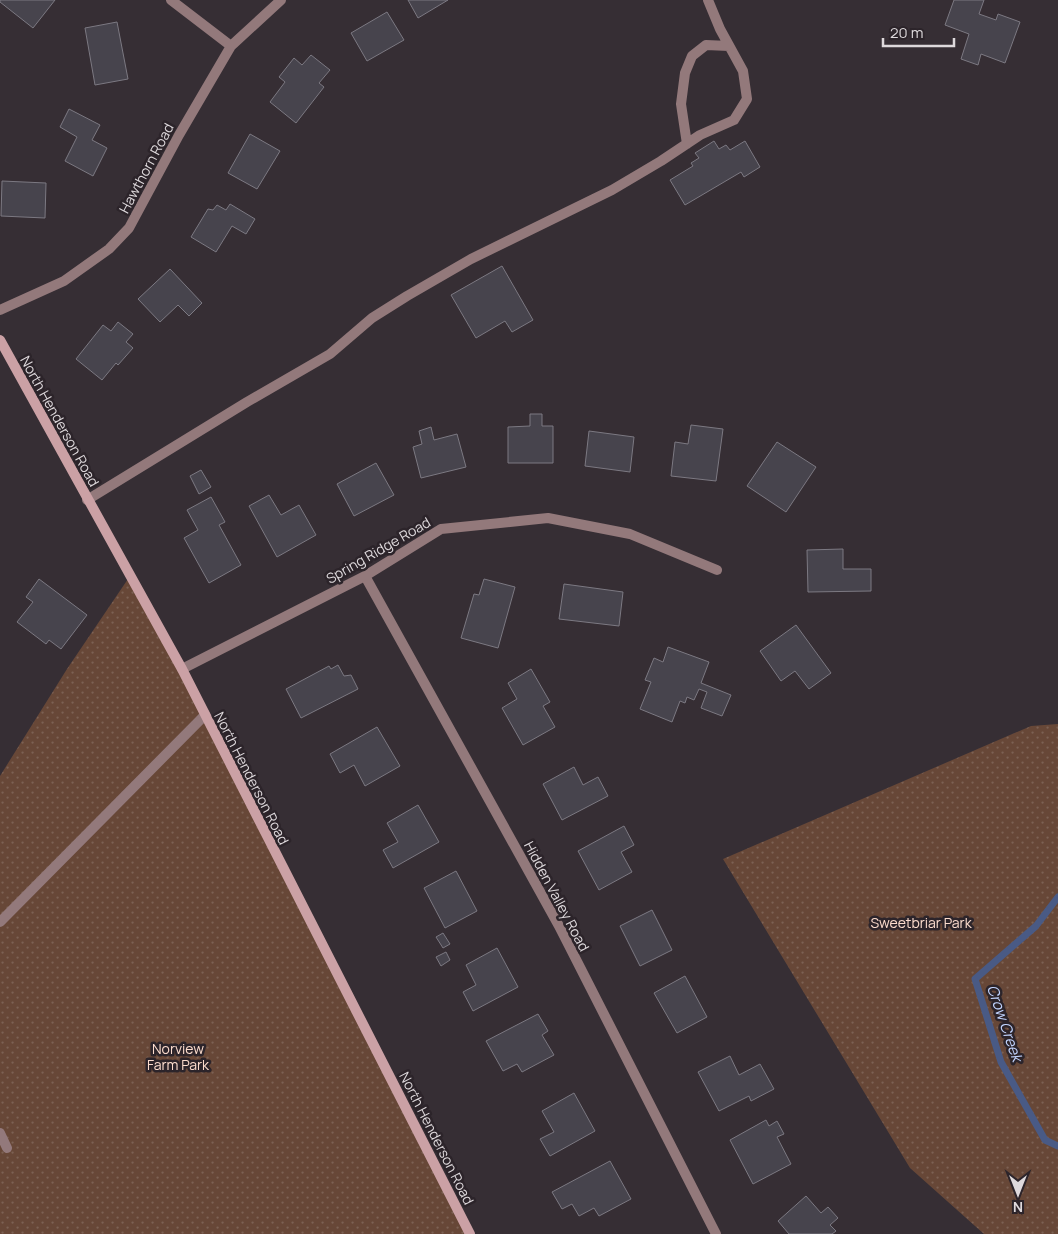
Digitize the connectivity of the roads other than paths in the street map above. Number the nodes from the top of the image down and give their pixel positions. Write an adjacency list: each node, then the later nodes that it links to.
1 (171, 0): 4 (street)
2 (281, 0): 4 (street, Hawthorn Road)
3 (708, 0): 5 (street)
4 (231, 46): 7 (street, Hawthorn Road)
5 (729, 46): 6 (street); 6 (street)
6 (687, 144): 9 (street)
7 (0, 310)
8 (0, 340): 9 (street, North Henderson Road)
9 (87, 500): 12 (street, North Henderson Road)
10 (717, 570): 11 (street, Spring Ridge Road)
11 (365, 576): 12 (street, Spring Ridge Road); 18 (street, Hidden Valley Road)
12 (182, 670): 13 (street, North Henderson Road)
13 (205, 715): 14 (street); 17 (street, North Henderson Road)
14 (0, 922)
15 (0, 1133): 16 (street)
16 (7, 1148)
17 (470, 1234)
18 (716, 1234)

